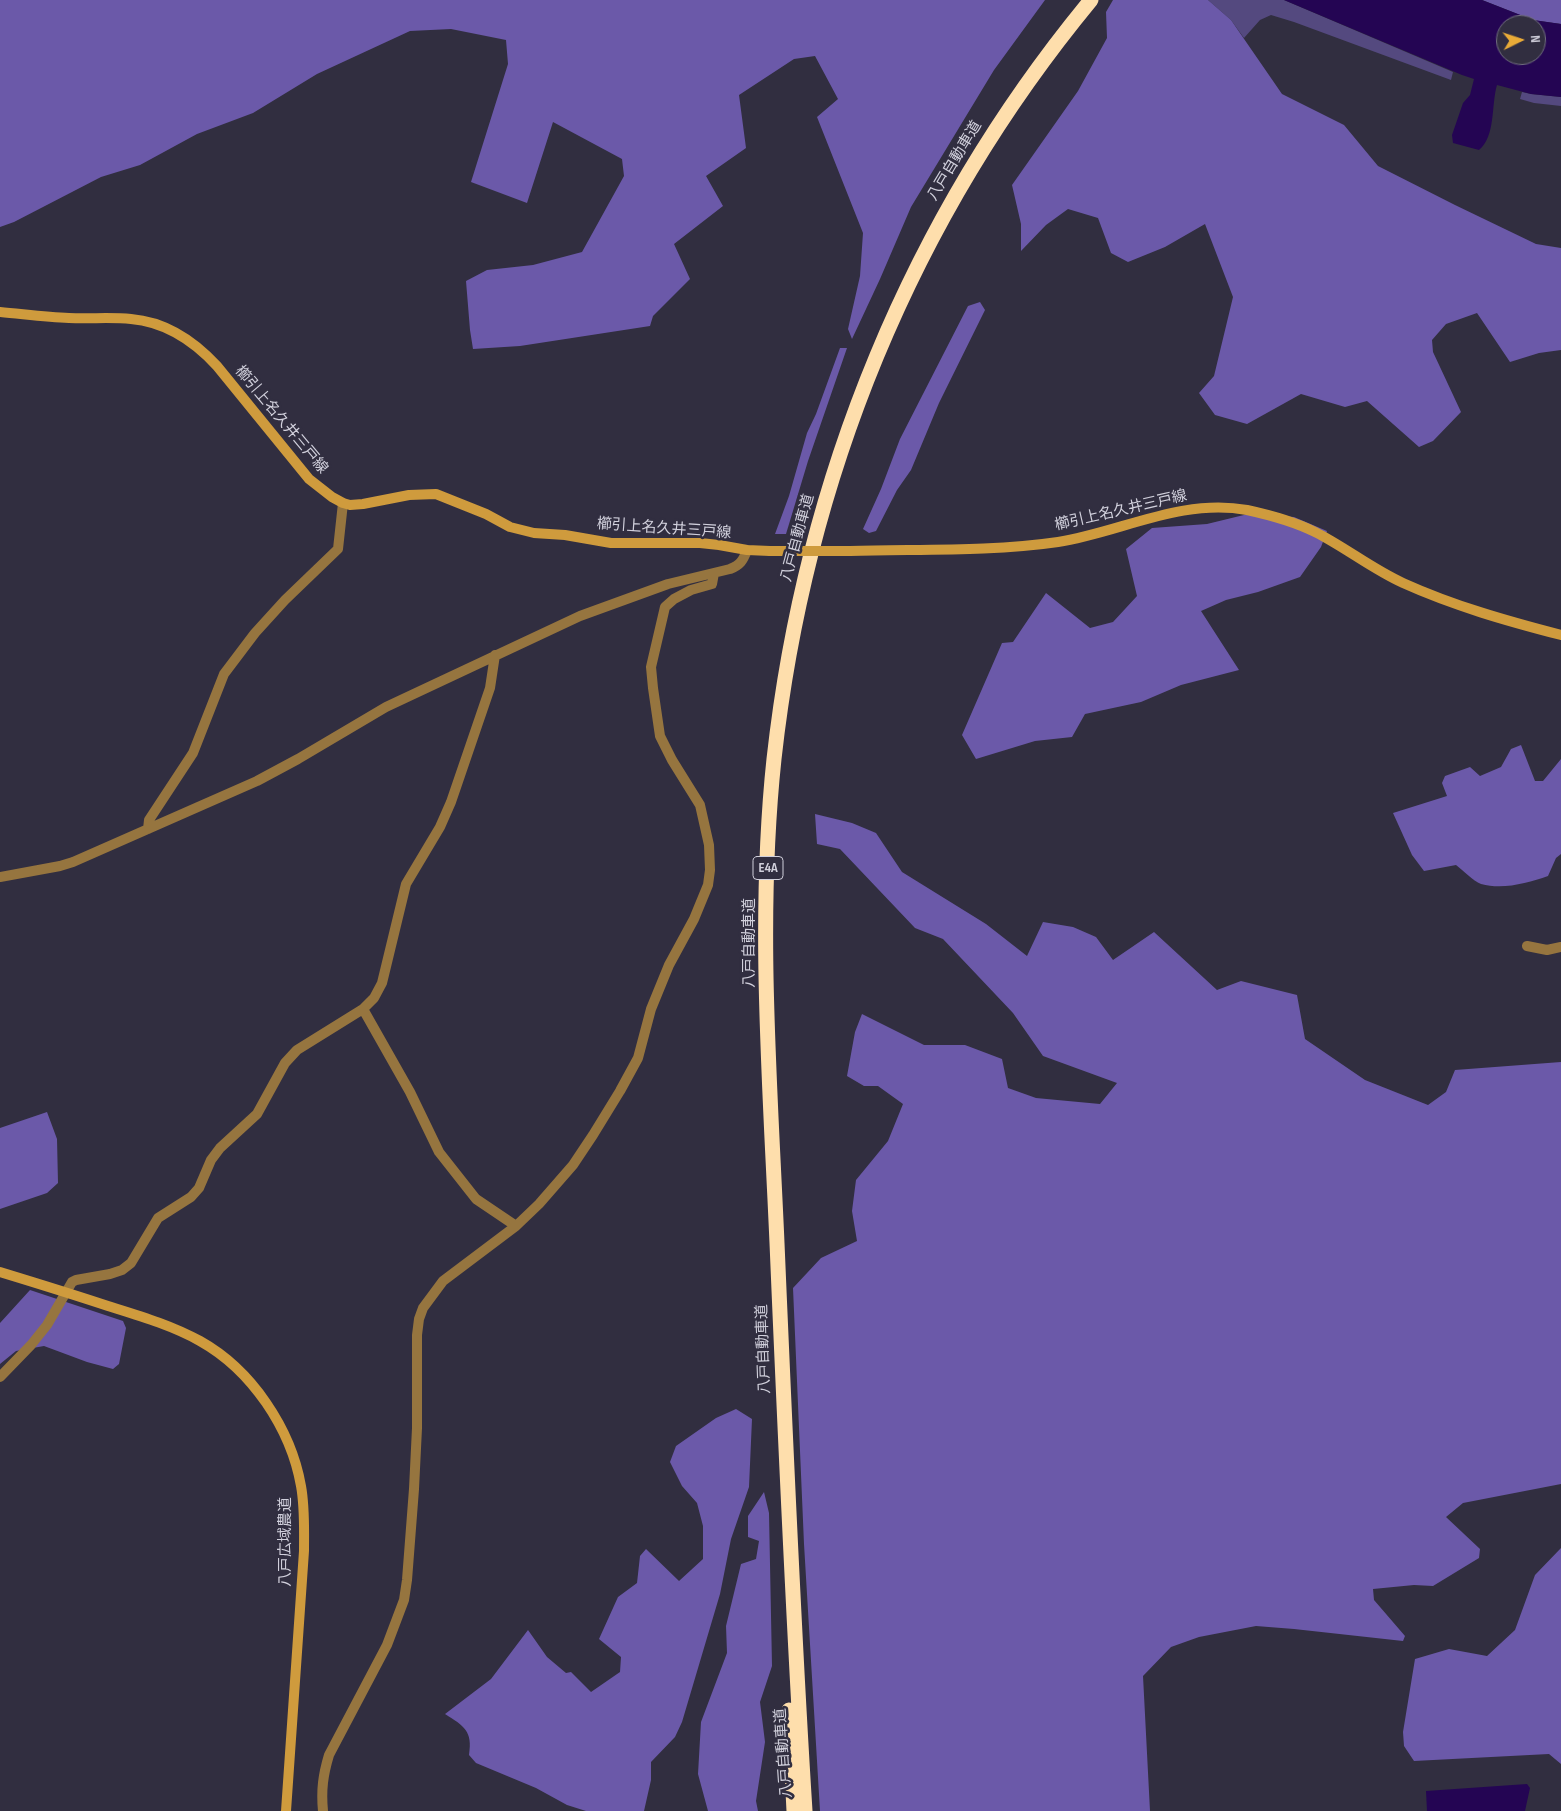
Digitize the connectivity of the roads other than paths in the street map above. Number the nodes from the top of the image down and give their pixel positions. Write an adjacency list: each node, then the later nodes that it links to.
1 (1079, 0): 20 (highway, 八戸自動車道 / E4A)
2 (1090, 0): 21 (highway, 八戸自動車道 / E4A)
3 (0, 312): 4 (main road, 櫛引上名久井三戸線)
4 (343, 503): 5 (main road, 櫛引上名久井三戸線); 9 (street)
5 (747, 550): 6 (street); 7 (main road, 櫛引上名久井三戸線, bridge)
6 (714, 573): 8 (street); 14 (street)
7 (1561, 635)
8 (495, 655): 9 (street); 13 (street)
9 (148, 829): 10 (street)
10 (0, 877)
11 (1527, 946): 12 (street)
12 (1561, 947)
13 (363, 1009): 14 (street); 16 (street)
14 (516, 1226): 19 (street)
15 (0, 1272): 16 (main road, 八戸広域農道)
16 (66, 1292): 17 (street); 18 (main road, 八戸広域農道)
17 (0, 1377)
18 (286, 1811)
19 (323, 1811)
20 (794, 1811)
21 (805, 1811)

